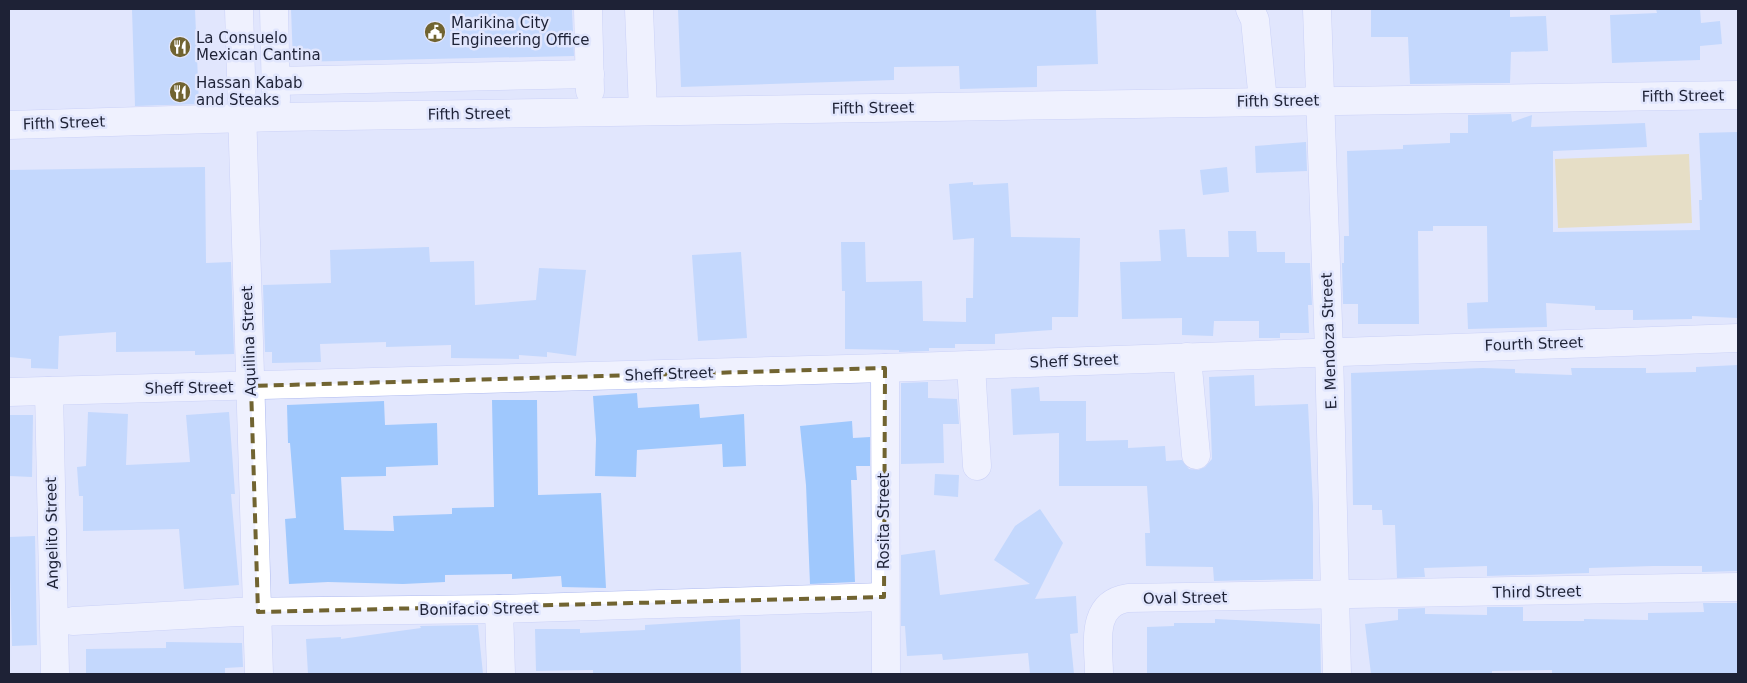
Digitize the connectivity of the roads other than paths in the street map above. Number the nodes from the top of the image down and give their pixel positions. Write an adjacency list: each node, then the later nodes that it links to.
1 (239, 9): 15 (street, Aquilina Street)
2 (274, 9): 8 (street)
3 (588, 9): 7 (street)
4 (639, 9): 12 (street)
5 (1250, 9): 11 (street)
6 (1317, 9): 10 (street, E. Mendoza Street)
7 (590, 74): 8 (street); 13 (street)
8 (276, 81): 14 (street)
9 (1738, 95): 10 (street, Fifth Street)
10 (1320, 100): 11 (street, Fifth Street); 18 (street, E. Mendoza Street)
11 (1263, 101): 12 (street, Fifth Street)
12 (643, 111): 13 (street, Fifth Street)
13 (591, 112): 14 (street, Fifth Street)
14 (277, 117): 15 (street, Fifth Street)
15 (244, 118): 16 (street, Fifth Street); 22 (street, Aquilina Street)
16 (9, 125)
17 (1738, 338): 18 (street, Fourth Street)
18 (1329, 351): 19 (street, Sheff Street); 28 (street, E. Mendoza Street)
19 (1187, 357): 20 (street, Sheff Street); 25 (street)
20 (971, 365): 21 (street, Sheff Street); 26 (street)
21 (885, 368): 22 (street, Sheff Street); 29 (street, Rosita Street)
22 (251, 386): 23 (street, Sheff Street); 31 (street, Aquilina Street)
23 (49, 391): 24 (street, Sheff Street); 33 (street, Angelito Street)
24 (9, 392)
25 (1196, 455)
26 (977, 466)
27 (1738, 587): 28 (street, Third Street)
28 (1336, 596): 37 (street, Oval Street); 38 (street, E. Mendoza Street)
29 (884, 598): 30 (street, Bonifacio Street); 36 (street, Rosita Street)
30 (499, 609): 31 (street, Bonifacio Street); 35 (street)
31 (258, 612): 32 (street, Bonifacio Street); 34 (street, Aquilina Street)
32 (73, 621)
33 (55, 674)
34 (259, 674)
35 (501, 674)
36 (886, 674)
37 (1099, 674)
38 (1336, 674)

